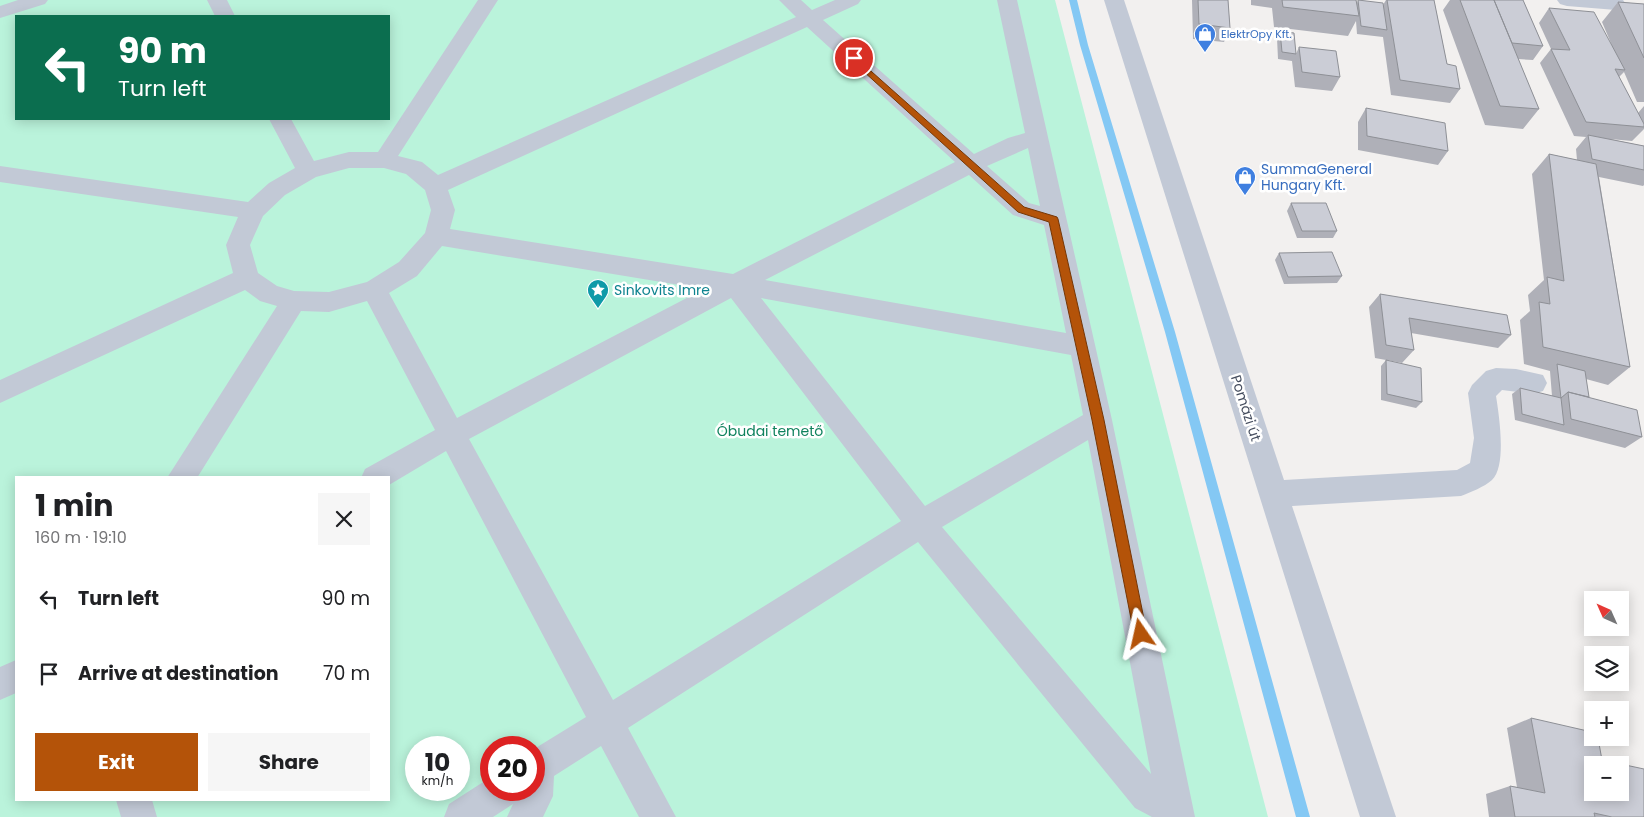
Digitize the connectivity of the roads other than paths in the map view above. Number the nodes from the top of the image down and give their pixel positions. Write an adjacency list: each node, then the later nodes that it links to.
1 (38, 0): 10 (street)
2 (217, 0): 11 (street)
3 (488, 0): 15 (street)
4 (789, 0): 12 (street)
5 (851, 0): 12 (street)
6 (1007, 0): 14 (street)
7 (1114, 0): 34 (street, Pomázi út)
8 (1567, 0): 9 (street)
9 (1613, 2)
10 (0, 12)
11 (224, 15)
12 (810, 19): 16 (street); 19 (street)
13 (281, 120): 17 (street)
14 (1036, 138): 16 (street); 21 (street)
15 (384, 160): 17 (street); 19 (street)
16 (971, 164): 21 (street); 24 (street)
17 (308, 172): 20 (street)
18 (0, 174): 20 (street)
19 (435, 186): 22 (street)
20 (254, 212): 23 (street)
21 (1053, 219): 27 (street)
22 (436, 236): 24 (street); 25 (street)
23 (247, 278): 26 (street); 29 (street)
24 (735, 284): 27 (street); 31 (street); 35 (street)
25 (374, 290): 26 (street); 31 (street)
26 (294, 301): 32 (street)
27 (1080, 346): 30 (street)
28 (1533, 383): 34 (street)
29 (0, 392)
30 (1098, 420): 35 (street); 43 (street)
31 (452, 434): 33 (street); 38 (street)
32 (182, 476)
33 (378, 476)
34 (1274, 494): 48 (street, Pomázi út)
35 (922, 524): 38 (street); 43 (street)
36 (15, 676): 37 (street)
37 (0, 684)
38 (607, 721): 39 (street); 47 (street)
39 (545, 762)
40 (134, 801): 44 (street)
41 (486, 801): 45 (street)
42 (533, 801): 46 (street)
43 (1176, 814)
44 (138, 817)
45 (462, 817)
46 (525, 817)
47 (658, 817)
48 (1378, 817)

